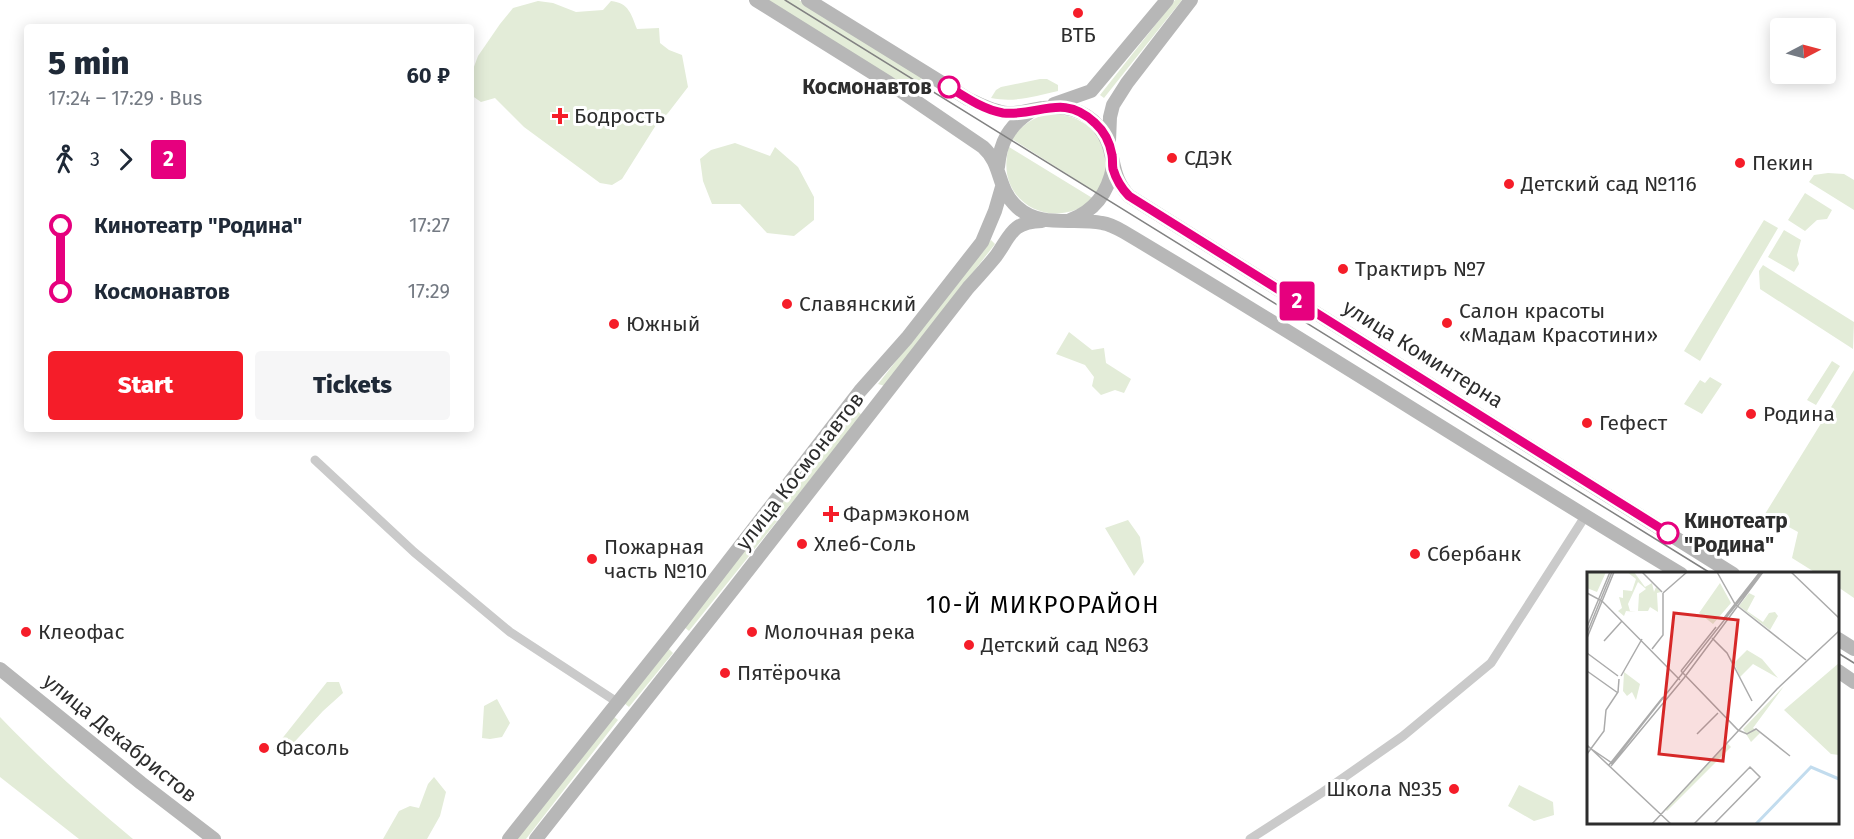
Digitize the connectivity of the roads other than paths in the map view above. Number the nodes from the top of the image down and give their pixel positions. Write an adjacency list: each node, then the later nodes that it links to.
1 (756, 0): 7 (street)
2 (808, 0): 5 (street, улица Коминтерна)
3 (1167, 0): 5 (street)
4 (1191, 0): 6 (street)
5 (1043, 108): 6 (street, улица Коминтерна); 7 (street)
6 (1109, 143): 8 (street, улица Коминтерна)
7 (998, 167): 9 (street)
8 (1113, 167): 10 (street, улица Космонавтов); 16 (street, улица Коминтерна)
9 (1002, 186): 10 (street); 11 (street, улица Космонавтов)
10 (1054, 222): 12 (street, улица Космонавтов); 14 (street)
11 (860, 391): 12 (street); 22 (street, улица Космонавтов)
12 (878, 405): 25 (street, улица Космонавтов)
13 (315, 460): 22 (street)
14 (1586, 515): 15 (street); 26 (street)
15 (1679, 572)
16 (1731, 572)
17 (1839, 640): 18 (street)
18 (1854, 650)
19 (0, 669): 23 (street, улица Декабристов)
20 (1839, 672): 21 (street)
21 (1854, 682)
22 (617, 702): 24 (street, улица Космонавтов)
23 (214, 839)
24 (509, 839)
25 (536, 839)
26 (1250, 839)

